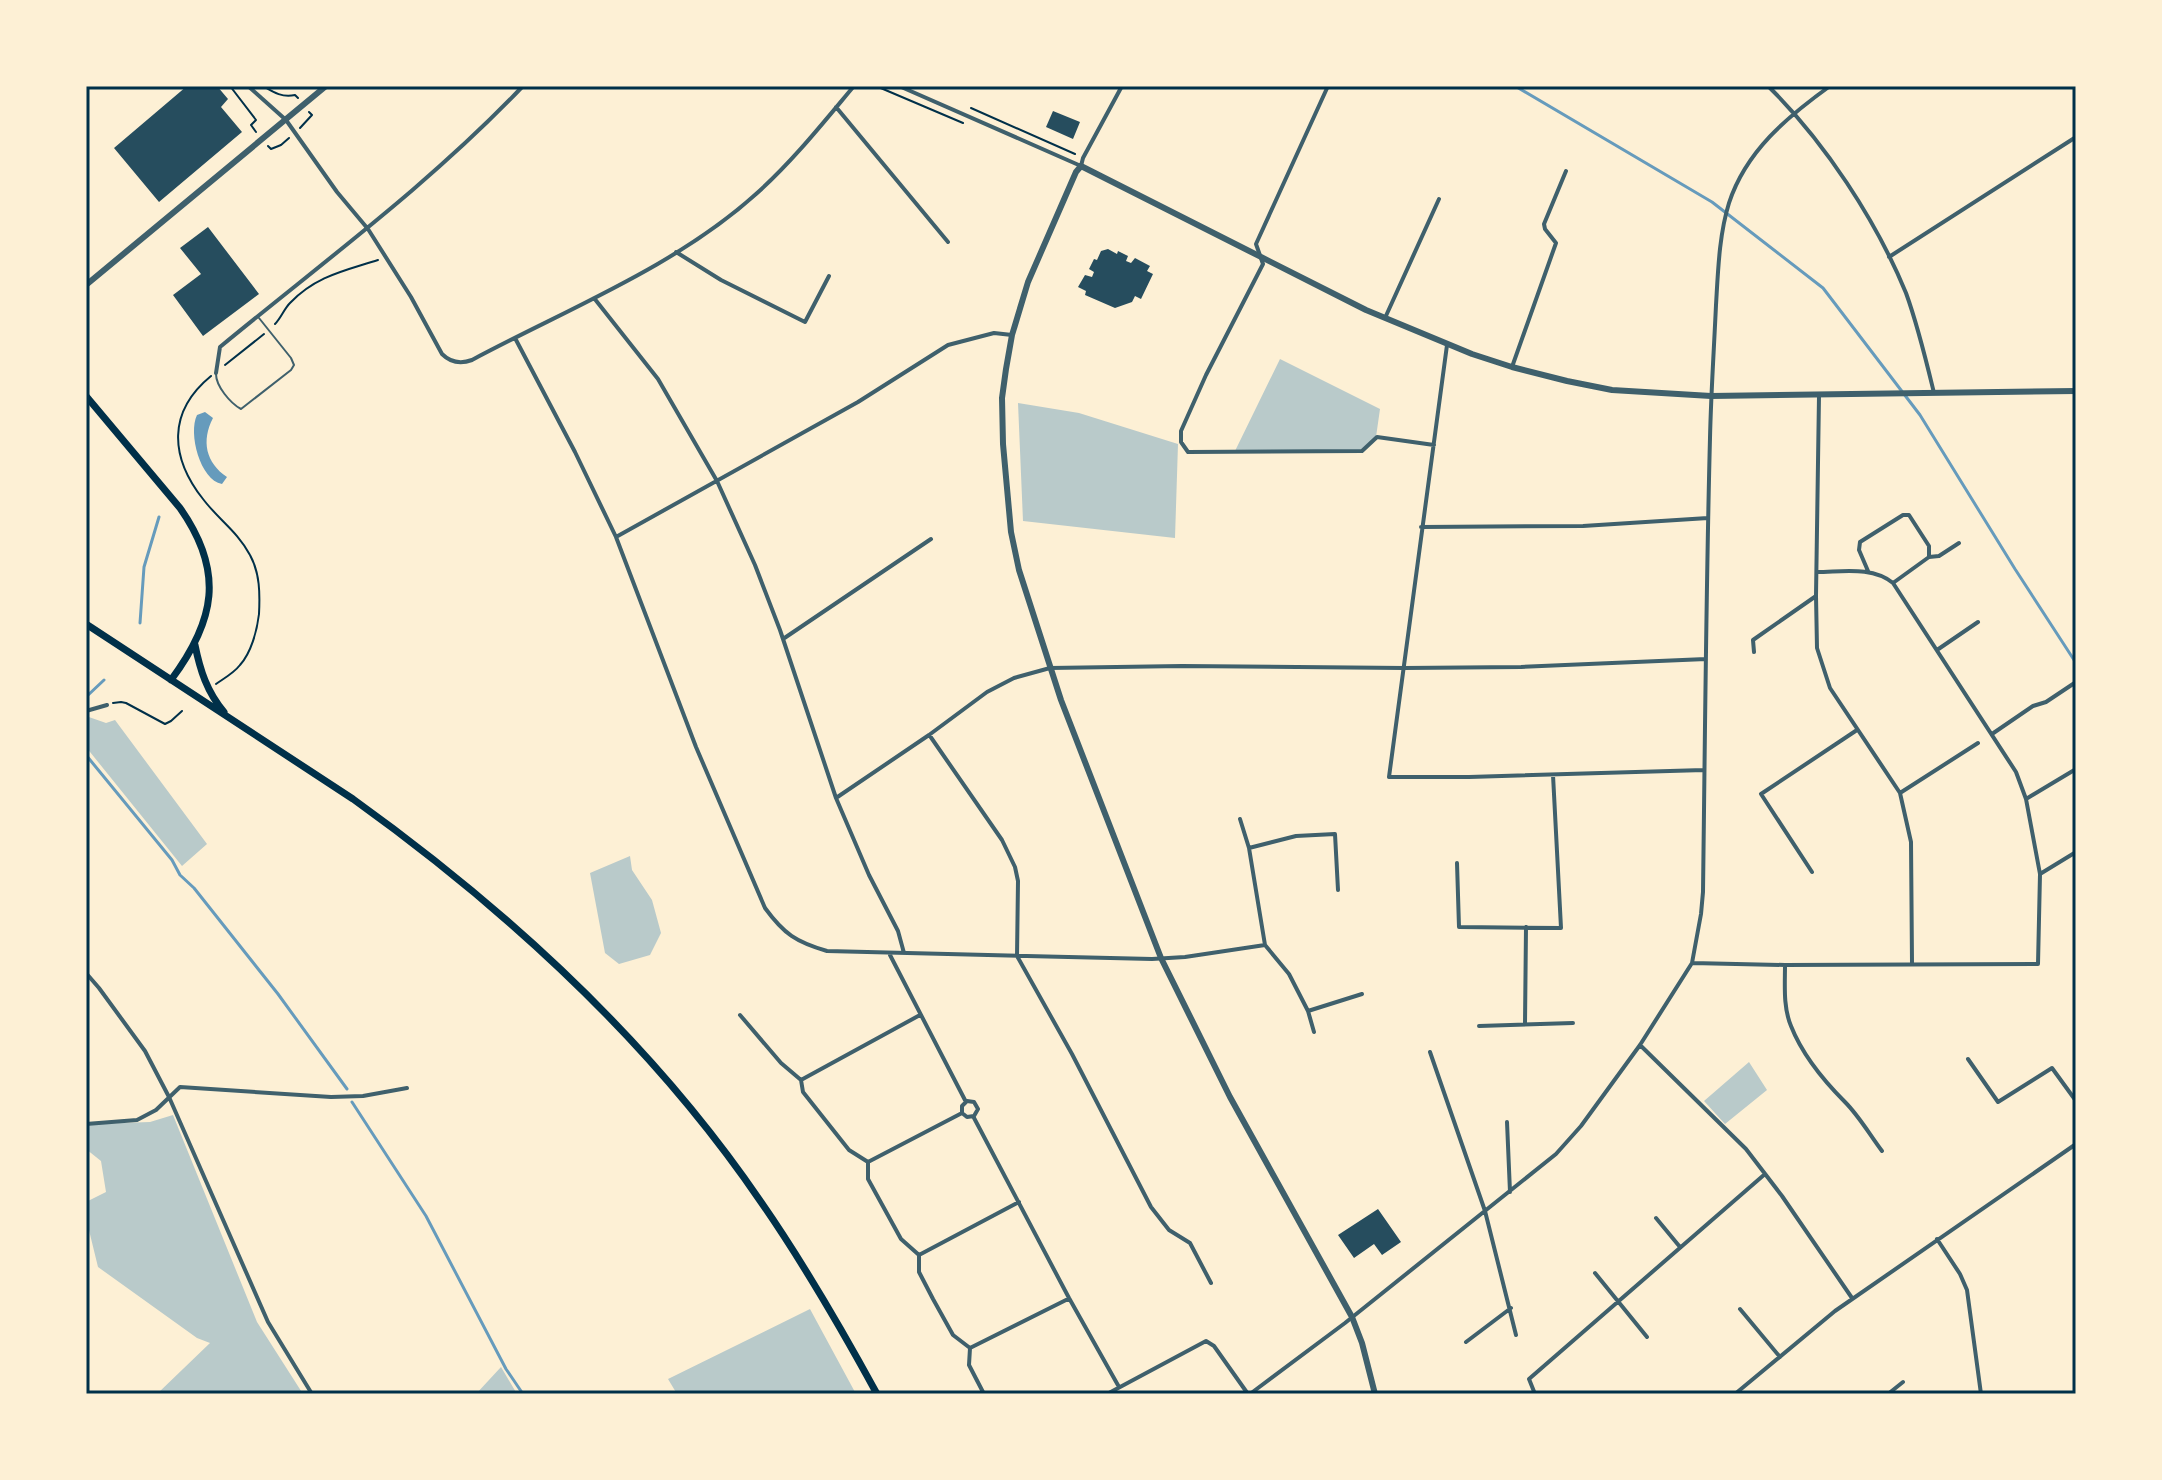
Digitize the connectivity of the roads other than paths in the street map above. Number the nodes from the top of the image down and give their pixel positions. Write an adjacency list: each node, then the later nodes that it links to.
1 (248, 86): 12 (street)
2 (326, 86): 12 (street)
3 (523, 86): 17 (street)
4 (854, 86): 10 (street)
5 (899, 86): 14 (street)
6 (1122, 86): 14 (street)
7 (1328, 86): 20 (street)
8 (1768, 86): 11 (street)
9 (1830, 86): 11 (street)
10 (836, 107): 18 (street); 19 (street)
11 (1794, 112): 21 (street); 35 (street)
12 (286, 120): 17 (street); 23 (street)
13 (2076, 137): 21 (street)
14 (1081, 166): 20 (street); 27 (street)
15 (1566, 171): 30 (street)
16 (1439, 199): 26 (street)
17 (368, 229): 25 (street); 28 (street)
18 (948, 242)
19 (676, 252): 22 (street); 24 (street)
20 (1259, 255): 26 (street); 37 (street)
21 (1889, 257): 33 (street)
22 (829, 276)
23 (86, 285)
24 (594, 298): 28 (street); 38 (street)
25 (258, 316): 31 (street); 31 (lane)
26 (1385, 318): 29 (street)
27 (1012, 335): 38 (street); 56 (street)
28 (515, 338): 41 (street)
29 (1447, 345): 30 (street); 37 (street)
30 (1512, 367): 35 (street)
31 (216, 373)
32 (2076, 391): 33 (street)
33 (1934, 393): 36 (street)
34 (86, 396): 52 (main road)
35 (1711, 396): 36 (street); 39 (street)
36 (1819, 396): 45 (street)
37 (1434, 445): 40 (street)
38 (717, 481): 41 (street); 51 (street)
39 (1708, 518): 40 (street); 55 (street)
40 (1421, 527): 57 (street)
41 (616, 537): 82 (street)
42 (931, 539): 51 (street)
43 (1959, 543): 44 (street)
44 (1929, 557): 46 (street); 47 (street)
45 (1817, 572): 46 (street); 48 (street)
46 (1868, 572): 47 (street)
47 (1893, 583): 53 (street)
48 (1816, 596): 54 (street); 63 (street)
49 (1978, 622): 53 (street)
50 (86, 624): 58 (main road)
51 (783, 639): 71 (street)
52 (195, 645): 58 (main road); 62 (main road)
53 (1937, 650): 64 (street)
54 (1754, 652)
55 (1706, 659): 57 (street); 68 (street)
56 (1050, 668): 57 (street); 65 (street); 85 (street)
57 (1404, 668): 69 (street)
58 (171, 680): 62 (main road)
59 (2076, 682): 64 (street)
60 (107, 705): 61 (street)
61 (86, 711)
62 (231, 720): 137 (main road)
63 (1857, 730): 70 (street); 77 (street)
64 (1992, 734): 72 (street)
65 (929, 735): 71 (street); 84 (street)
66 (1978, 743): 70 (street)
67 (2076, 769): 72 (street)
68 (1704, 770): 69 (street); 86 (street)
69 (1553, 775): 80 (street)
70 (1900, 793): 87 (street)
71 (836, 798): 83 (street)
72 (2026, 799): 78 (street)
73 (1240, 819): 74 (street)
74 (1249, 848): 79 (street); 81 (street)
75 (2076, 852): 78 (street)
76 (1457, 863): 80 (street)
77 (1812, 872)
78 (2040, 874): 87 (street)
79 (1338, 890)
80 (1526, 927): 95 (street)
81 (1265, 945): 85 (street); 91 (street)
82 (889, 954): 83 (street); 93 (street)
83 (905, 954): 84 (street)
84 (1017, 956): 85 (street); 122 (street)
85 (1161, 958): 128 (street)
86 (1692, 963): 88 (street); 98 (street)
87 (1912, 963): 88 (street)
88 (1785, 965): 111 (street)
89 (86, 973): 103 (street)
90 (1362, 994): 91 (street)
91 (1308, 1011): 97 (street)
92 (740, 1015): 101 (street)
93 (920, 1015): 101 (street); 105 (street)
94 (1573, 1023): 95 (street)
95 (1525, 1024): 96 (street)
96 (1479, 1026)
97 (1314, 1032)
98 (1640, 1045): 113 (street); 114 (street)
99 (1430, 1052): 116 (street)
100 (1968, 1059): 104 (street)
101 (801, 1080): 112 (street)
102 (407, 1088): 103 (street)
103 (169, 1097): 109 (street); 136 (street)
104 (2076, 1101)
105 (966, 1102): 106 (street); 107 (street)
106 (962, 1113): 107 (street); 112 (street)
107 (973, 1116): 115 (street)
108 (1507, 1122): 114 (street)
109 (86, 1124)
110 (2076, 1144): 118 (street)
111 (1882, 1151)
112 (868, 1162): 120 (street)
113 (1765, 1174): 119 (street); 124 (street)
114 (1510, 1192): 116 (street)
115 (1019, 1202): 120 (street); 123 (street)
116 (1485, 1211): 126 (street); 128 (street)
117 (1656, 1218): 119 (street)
118 (1937, 1239): 124 (street); 145 (street)
119 (1680, 1247): 125 (street)
120 (919, 1255): 132 (street)
121 (1595, 1273): 125 (street)
122 (1211, 1283)
123 (1069, 1298): 132 (street); 135 (street)
124 (1852, 1298): 133 (street)
125 (1617, 1302): 130 (street); 142 (street)
126 (1511, 1308): 129 (street); 131 (street)
127 (1740, 1309): 133 (street)
128 (1352, 1317): 140 (street); 141 (street)
129 (1516, 1335)
130 (1647, 1337)
131 (1466, 1342)
132 (970, 1348): 138 (street)
133 (1780, 1357): 143 (street)
134 (1903, 1382): 144 (street)
135 (1119, 1387): 139 (street); 140 (street)
136 (312, 1394)
137 (877, 1394)
138 (984, 1394)
139 (1107, 1394)
140 (1249, 1394)
141 (1375, 1394)
142 (1535, 1394)
143 (1735, 1394)
144 (1888, 1394)
145 (1981, 1394)

